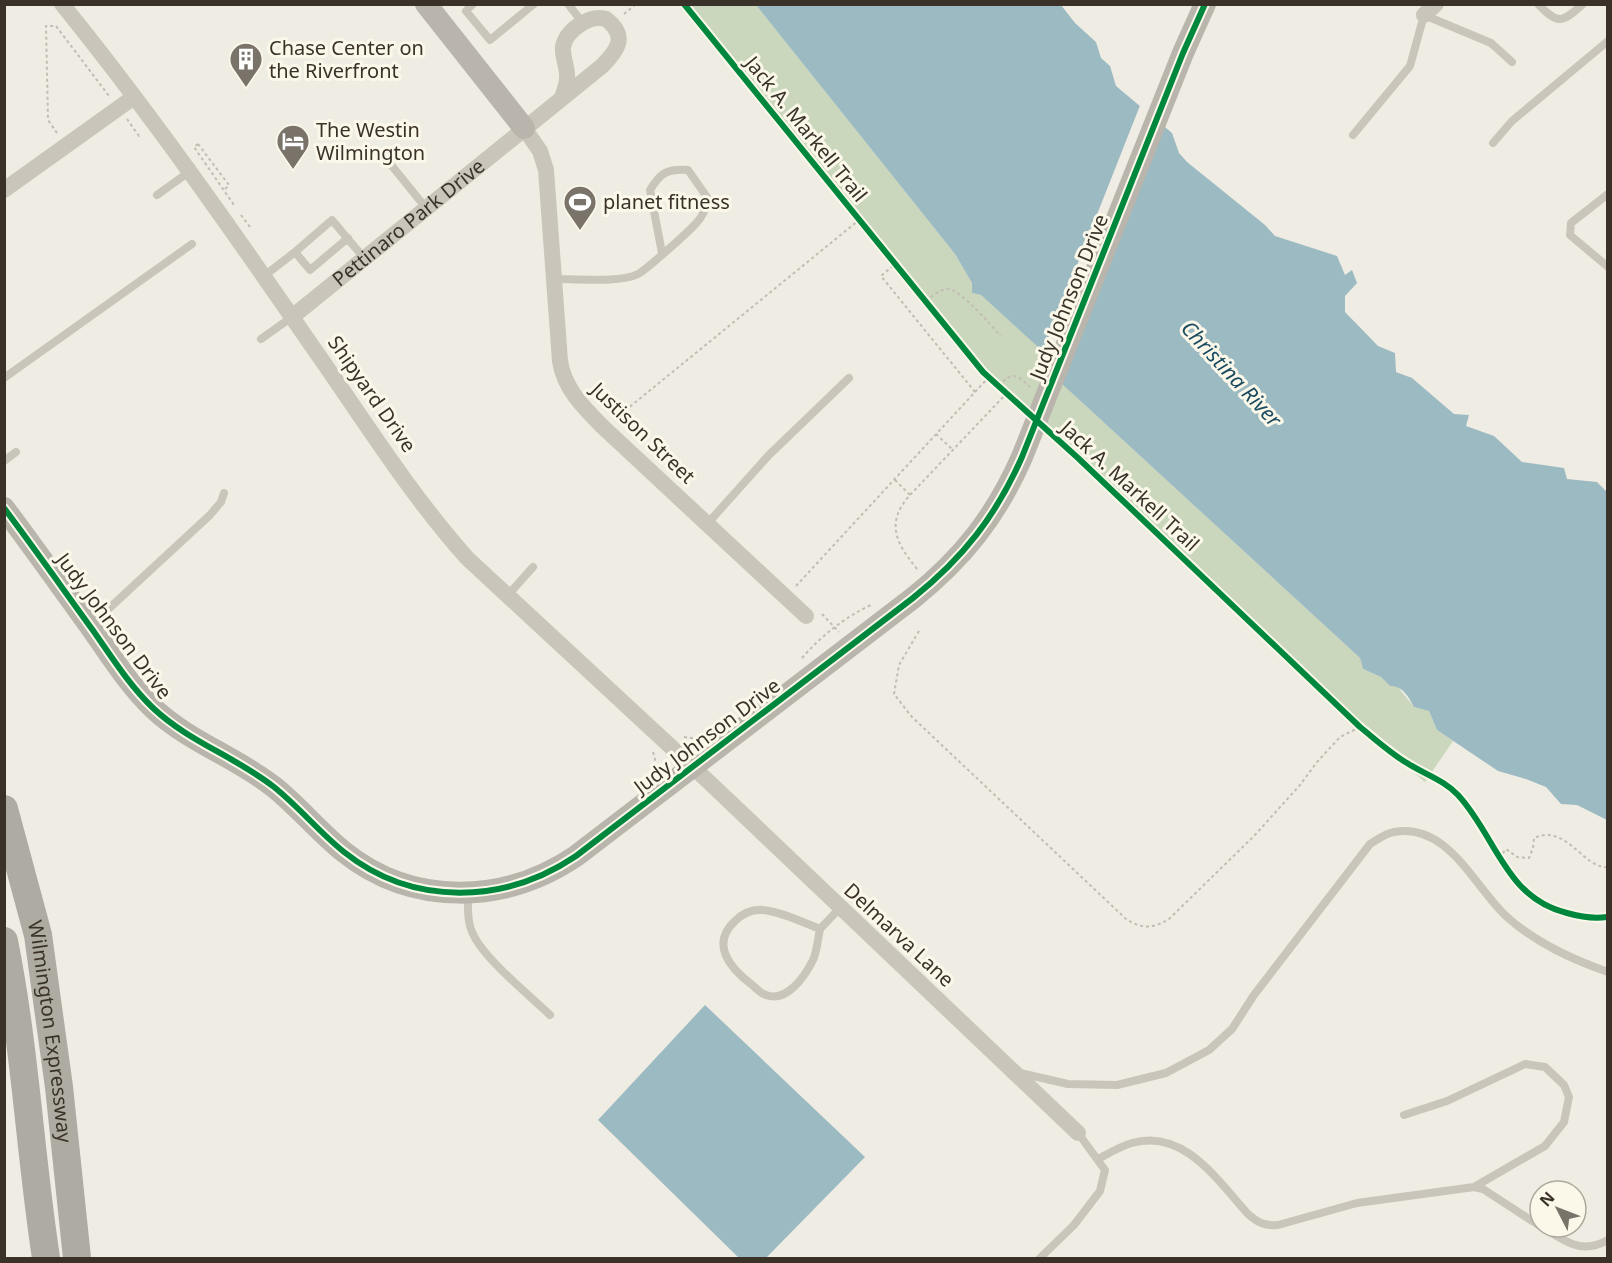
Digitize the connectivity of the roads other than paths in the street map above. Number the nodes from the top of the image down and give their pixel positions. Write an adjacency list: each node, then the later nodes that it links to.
1 (62, 4): 13 (street, Shipyard Drive)
2 (426, 4): 15 (street)
3 (473, 4): 4 (lane)
4 (534, 4)
5 (568, 4): 10 (lane)
6 (1205, 4): 45 (street, Judy Johnson Drive)
7 (1538, 4): 8 (lane)
8 (1583, 4)
9 (1430, 10): 12 (lane); 16 (lane)
10 (583, 23): 14 (street); 14 (street, Pettinaro Park Drive)
11 (1608, 41): 17 (lane)
12 (1512, 62)
13 (134, 97): 19 (street, Shipyard Drive); 20 (street)
14 (562, 98): 15 (street, Pettinaro Park Drive)
15 (524, 128): 23 (street, Pettinaro Park Drive); 31 (street, Justison Street)
16 (1353, 135)
17 (1493, 143)
18 (392, 166): 23 (lane)
19 (189, 172): 22 (lane); 30 (street, Shipyard Drive)
20 (4, 190)
21 (1608, 194): 29 (lane)
22 (157, 195)
23 (426, 208): 28 (street, Pettinaro Park Drive)
24 (348, 238): 26 (lane); 26 (lane); 28 (lane)
25 (192, 244): 34 (lane)
26 (294, 252): 30 (lane)
27 (662, 253): 27 (lane); 31 (lane)
28 (364, 258): 32 (street, Pettinaro Park Drive)
29 (1608, 267)
30 (264, 276): 32 (street, Shipyard Drive)
31 (554, 279): 40 (street, Justison Street)
32 (292, 317): 33 (lane); 42 (street, Shipyard Drive)
33 (261, 339)
34 (4, 378)
35 (849, 378): 40 (lane)
36 (16, 452): 37 (lane)
37 (4, 461)
38 (224, 493): 44 (lane)
39 (4, 508): 44 (street, Judy Johnson Drive)
40 (708, 524): 43 (street, Justison Street)
41 (533, 567): 42 (lane)
42 (507, 596): 45 (street, Shipyard Drive)
43 (812, 613)
44 (90, 626): 47 (street, Judy Johnson Drive)
45 (686, 761): 47 (street, Judy Johnson Drive); 48 (street, Delmarva Lane)
46 (4, 809): 62 (highway, Wilmington Expressway)
47 (468, 893): 52 (lane)
48 (840, 908): 49 (lane); 53 (street, Delmarva Lane)
49 (820, 929): 49 (lane)
50 (4, 941): 61 (highway, Wilmington Expressway)
51 (1608, 972): 53 (lane)
52 (550, 1015)
53 (1013, 1071): 55 (street, Delmarva Lane)
54 (1404, 1115): 57 (lane)
55 (1078, 1133): 56 (lane)
56 (1098, 1159): 57 (lane); 63 (lane)
57 (1474, 1187): 58 (lane)
58 (1528, 1219)
59 (1562, 1239): 60 (lane)
60 (1608, 1240)
61 (46, 1258)
62 (77, 1258)
63 (1040, 1258)

